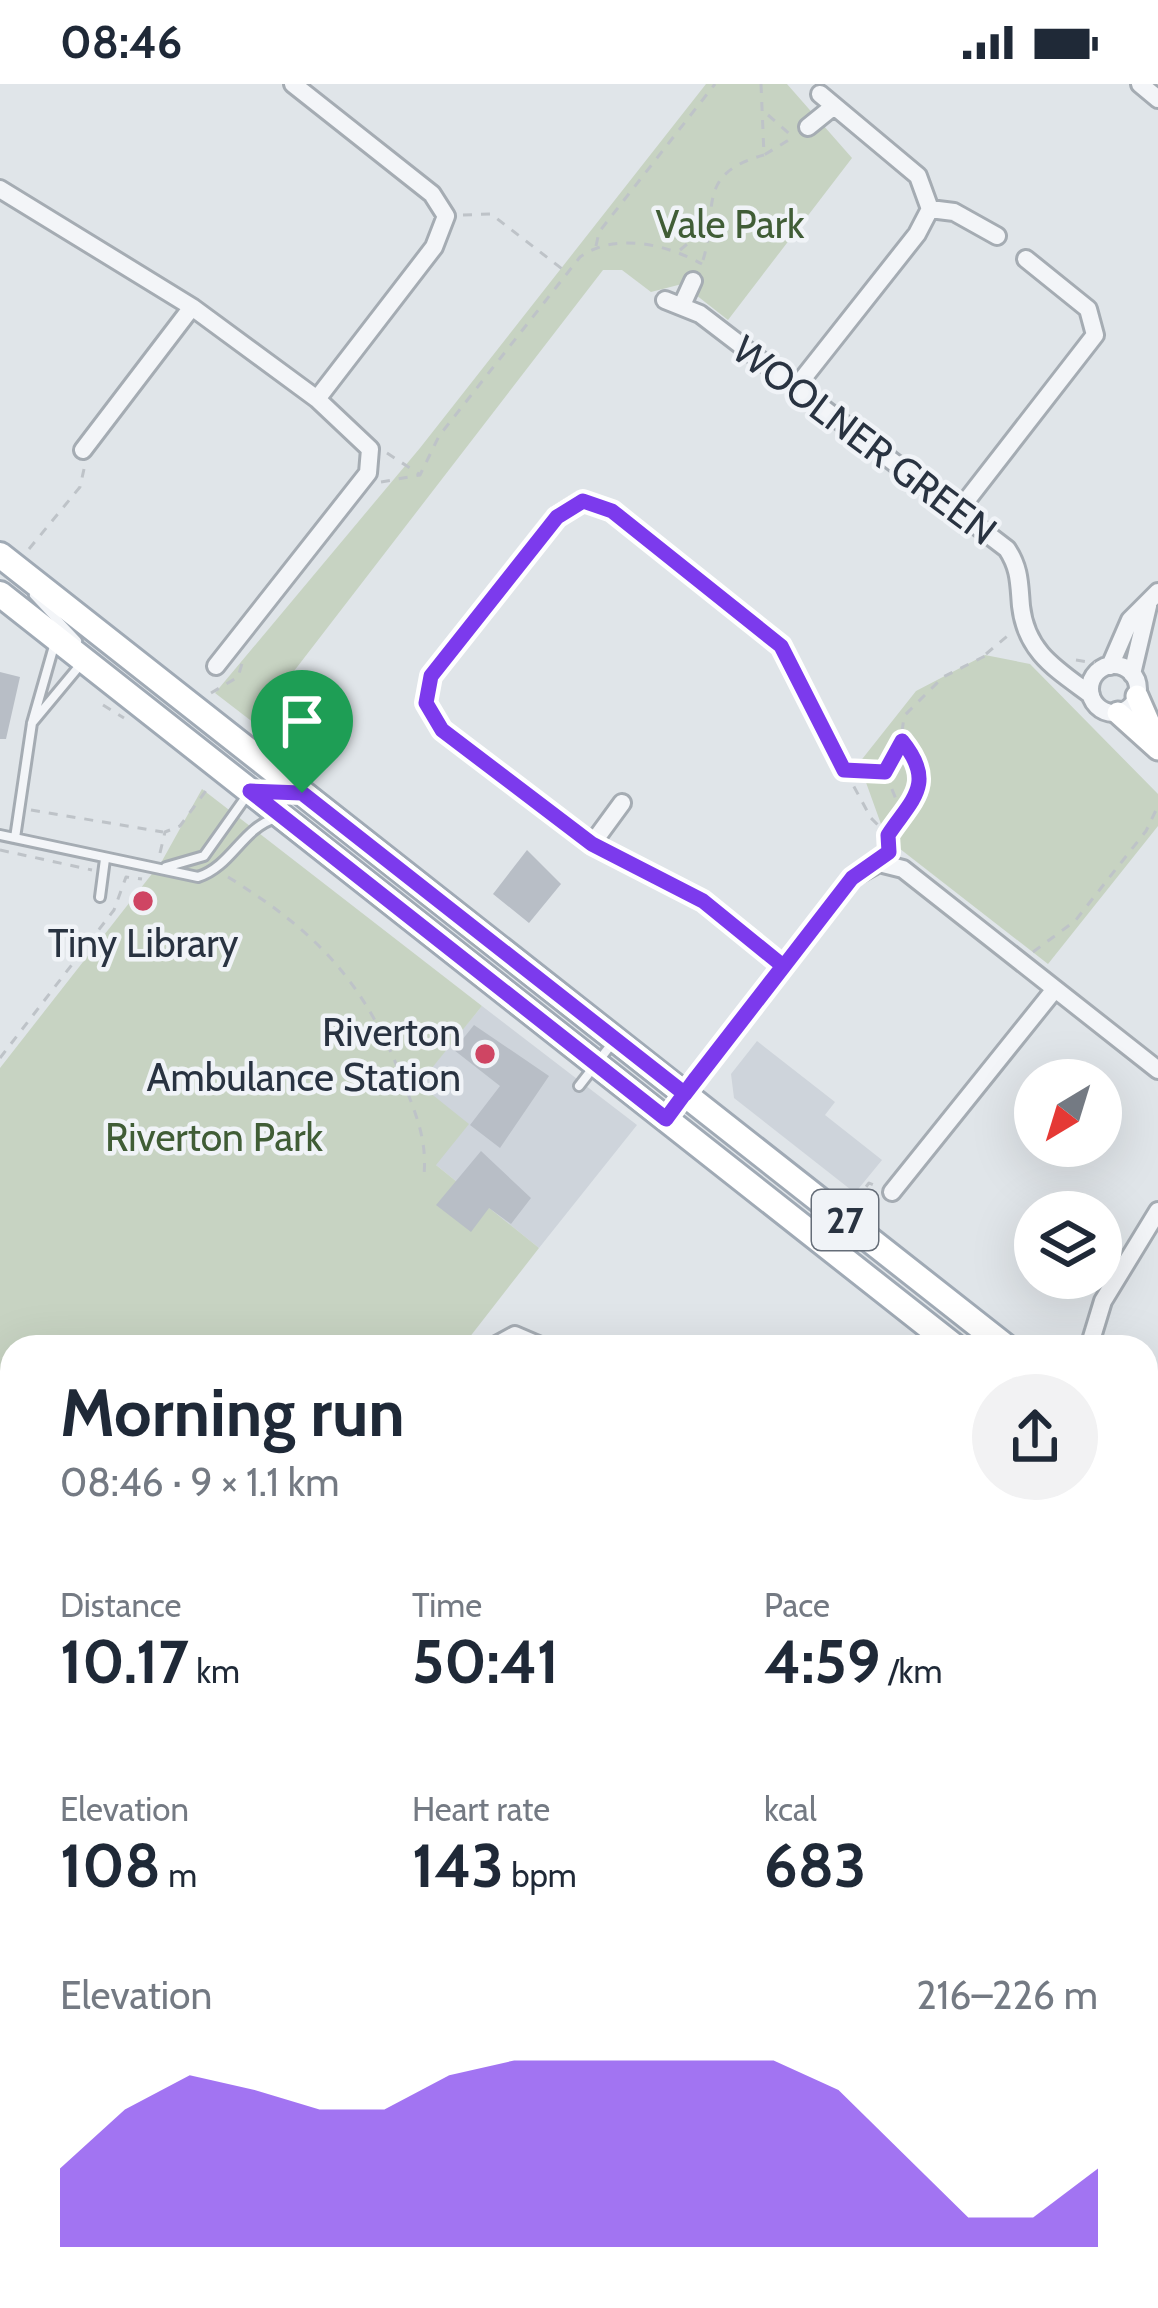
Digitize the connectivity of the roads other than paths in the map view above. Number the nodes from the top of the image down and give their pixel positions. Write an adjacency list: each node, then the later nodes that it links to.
1 (1140, 84): 3 (street)
2 (305, 88): 12 (street)
3 (1158, 99)
4 (808, 127): 6 (street)
5 (0, 189): 10 (street)
6 (930, 208): 7 (street); 11 (street)
7 (997, 236)
8 (1026, 260): 14 (street)
9 (697, 272): 11 (street, WOOLNER GREEN)
10 (192, 307): 12 (street); 13 (street)
11 (797, 386): 14 (street, WOOLNER GREEN)
12 (317, 399): 22 (street)
13 (83, 450)
14 (960, 509): 20 (street, WOOLNER GREEN)
15 (0, 557): 21 (lane); 30 (main road, 27)
16 (0, 594): 18 (main road, 27)
17 (1153, 599): 23 (street); 24 (street)
18 (55, 638): 21 (main road, 27); 27 (lane)
19 (781, 646): 35 (street)
20 (1044, 660): 23 (street); 25 (street)
21 (83, 661): 27 (lane); 29 (main road, 27)
22 (216, 666)
23 (1103, 670): 24 (street); 25 (street)
24 (1135, 685): 26 (street); 28 (street)
25 (1091, 694): 26 (street)
26 (1118, 712): 28 (street)
27 (32, 723): 34 (lane)
28 (1158, 747)
29 (250, 791): 30 (lane); 32 (main road, 27); 37 (lane)
30 (302, 793): 41 (main road, 27)
31 (622, 803): 35 (street)
32 (282, 817): 37 (lane); 42 (main road, 27)
33 (0, 835): 34 (lane)
34 (15, 838): 36 (lane)
35 (592, 844): 39 (street)
36 (104, 859): 37 (lane); 38 (lane)
37 (161, 867)
38 (100, 897)
39 (783, 966): 40 (street); 45 (street)
40 (1055, 989): 43 (street); 47 (street)
41 (615, 1040): 42 (lane); 45 (main road, 27)
42 (596, 1064): 44 (lane); 46 (main road, 27)
43 (1158, 1070)
44 (579, 1086)
45 (685, 1094): 46 (street); 50 (main road, 27)
46 (666, 1119): 49 (main road, 27)
47 (892, 1192)
48 (1158, 1211): 51 (street)
49 (941, 1335)
50 (991, 1335)
51 (1093, 1335)

